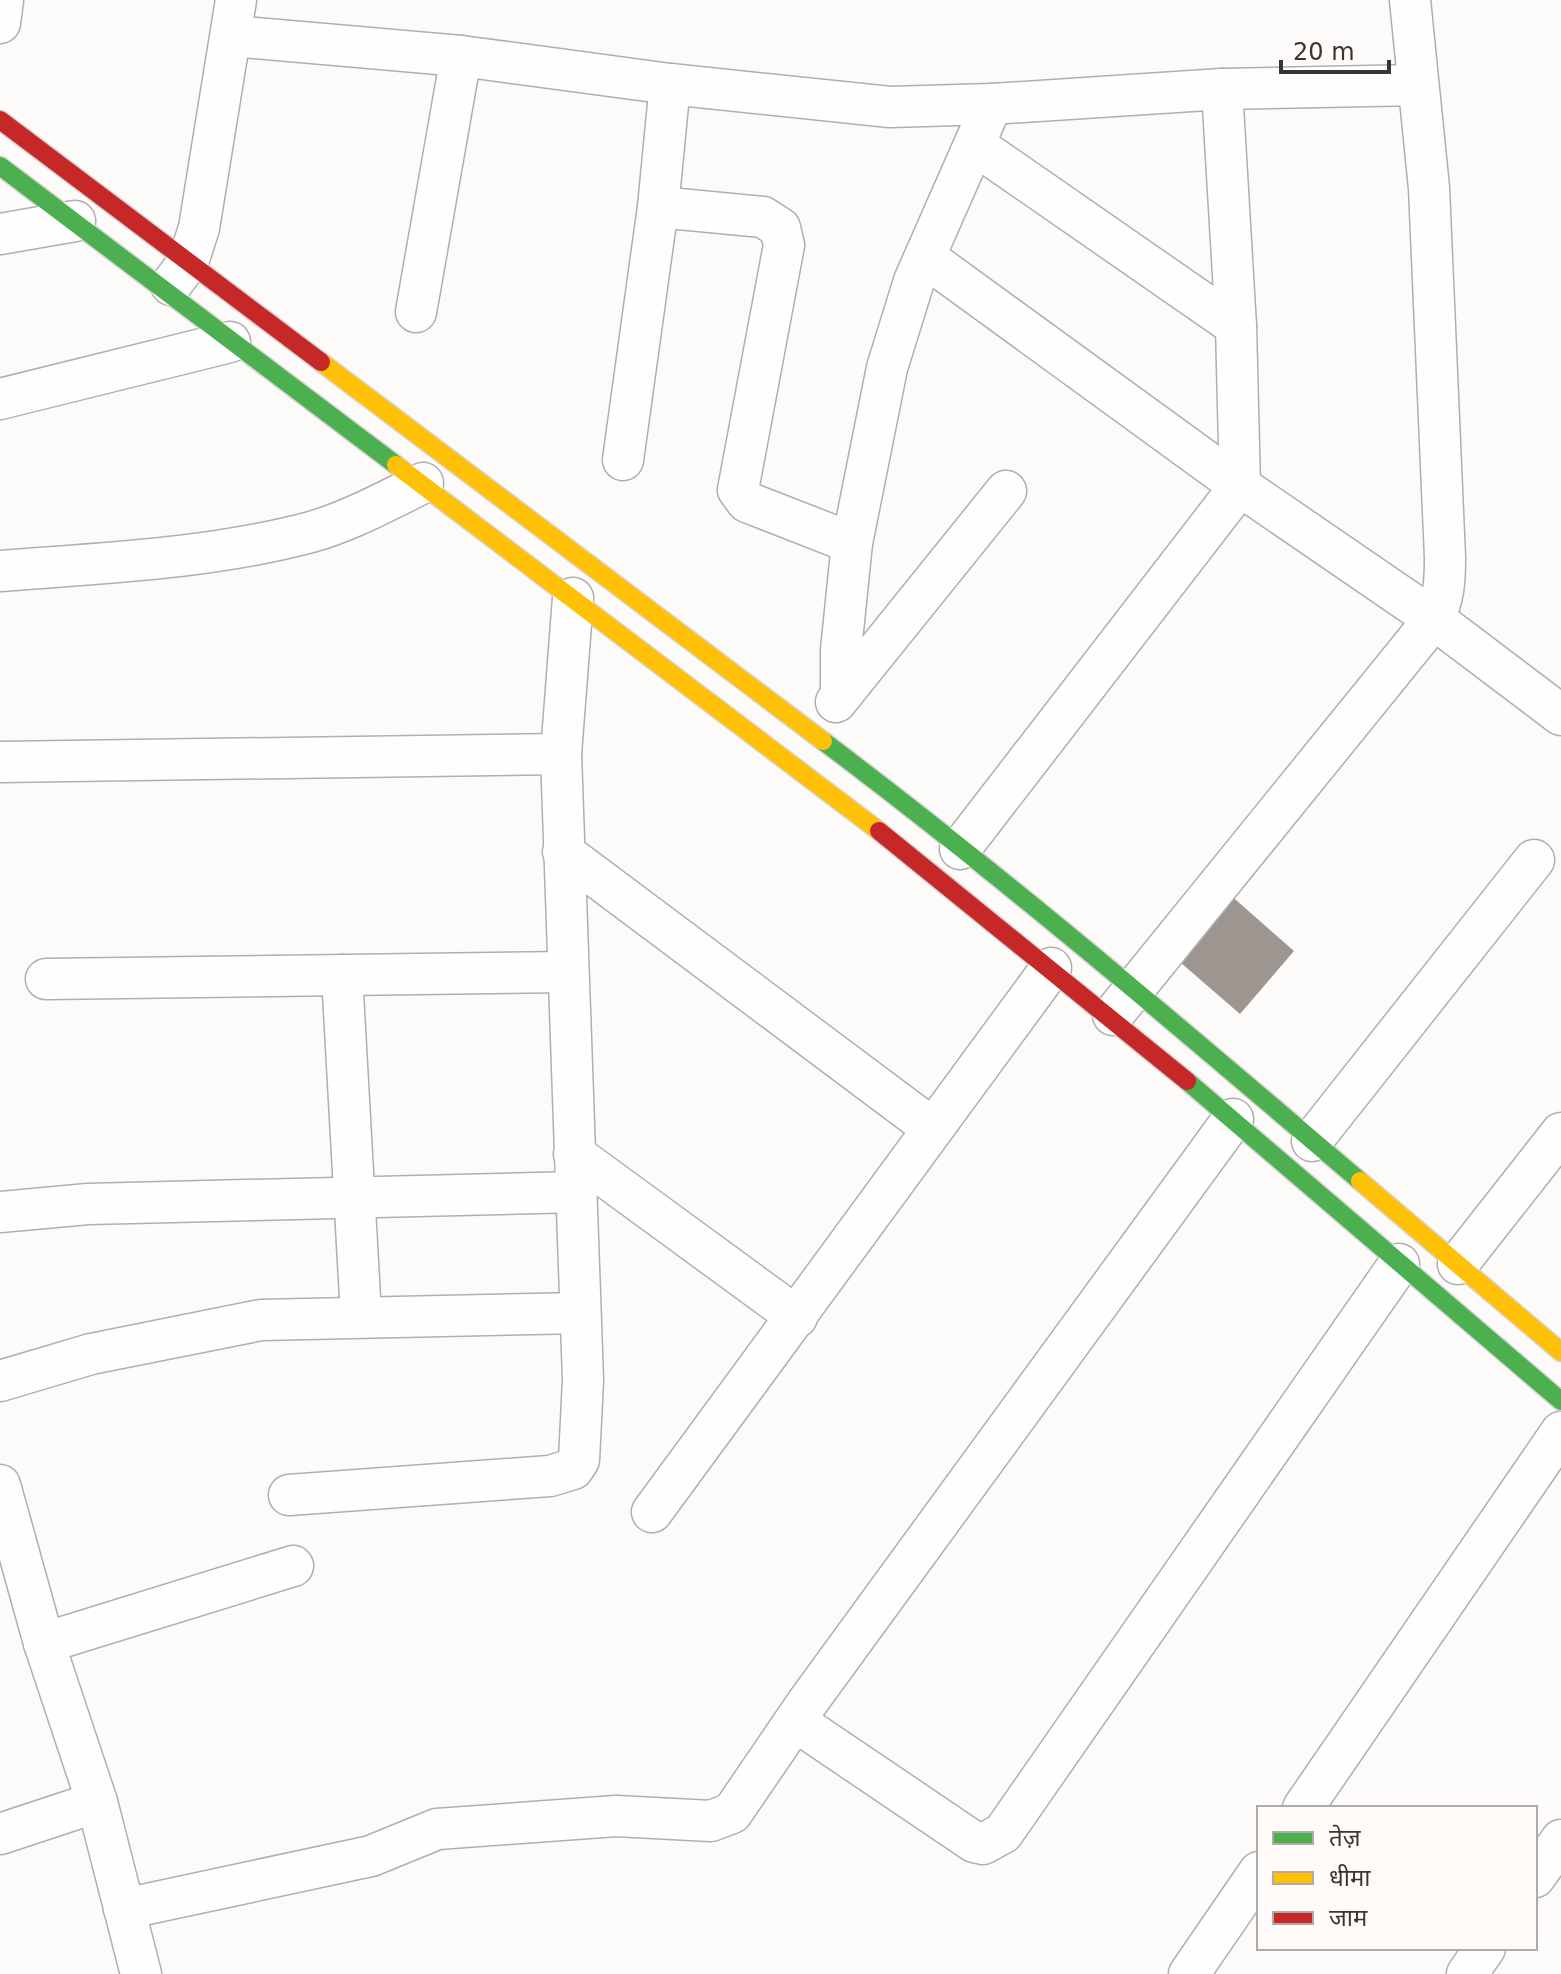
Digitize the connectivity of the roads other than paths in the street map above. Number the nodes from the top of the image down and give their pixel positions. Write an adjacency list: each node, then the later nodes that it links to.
1 (3, 0): 4 (street)
2 (1410, 0): 7 (street)
3 (234, 18): 5 (street); 17 (street)
4 (0, 23)
5 (461, 56): 6 (street); 18 (street)
6 (670, 84): 9 (street); 13 (street)
7 (1418, 85): 8 (street); 29 (street)
8 (1222, 89): 9 (street); 19 (street)
9 (992, 104): 11 (street)
10 (0, 120): 17 (highway)
11 (975, 145): 16 (street); 19 (street)
12 (0, 166): 14 (highway)
13 (658, 207): 22 (street); 26 (street)
14 (75, 221): 15 (street); 17 (highway)
15 (0, 234)
16 (925, 257): 24 (street); 26 (street)
17 (177, 277): 20 (highway); 32 (highway)
18 (416, 312)
19 (1236, 326): 24 (street)
20 (230, 342): 21 (street); 23 (highway)
21 (0, 399)
22 (623, 460)
23 (423, 483): 27 (street); 28 (highway)
24 (1240, 486): 29 (street); 35 (street)
25 (1006, 491): 30 (street)
26 (852, 543): 30 (street)
27 (0, 571)
28 (573, 598): 33 (street); 38 (highway)
29 (1434, 619): 31 (street); 42 (street)
30 (841, 695): 32 (street)
31 (1561, 715)
32 (815, 733): 35 (highway)
33 (561, 754): 34 (street); 36 (street)
34 (0, 762)
35 (960, 849): 42 (highway)
36 (563, 852): 39 (street); 44 (street)
37 (1534, 860): 46 (street)
38 (1051, 968): 42 (highway); 44 (street)
39 (567, 972): 40 (street); 47 (street)
40 (342, 975): 41 (street); 48 (street)
41 (46, 979)
42 (1122, 1003): 43 (highway); 46 (highway)
43 (1233, 1119): 50 (highway); 64 (street)
44 (932, 1128): 54 (street)
45 (1561, 1133): 51 (street)
46 (1312, 1141): 51 (highway)
47 (576, 1173): 48 (street); 52 (street); 54 (street)
48 (356, 1198): 49 (street); 53 (street)
49 (0, 1212)
50 (1399, 1264): 57 (highway); 64 (street)
51 (1458, 1264): 55 (highway)
52 (580, 1313): 53 (street); 60 (street)
53 (361, 1316): 56 (street)
54 (797, 1317): 61 (street)
55 (1561, 1352)
56 (0, 1381)
57 (1561, 1401)
58 (1561, 1432): 66 (street)
59 (0, 1485): 63 (street)
60 (289, 1495)
61 (652, 1512)
62 (293, 1566): 63 (street)
63 (44, 1643): 65 (street)
64 (795, 1721): 71 (street)
65 (97, 1802): 67 (street); 71 (street)
66 (1304, 1806)
67 (0, 1834)
68 (1561, 1840): 69 (street)
69 (1537, 1874)
70 (1257, 1875): 74 (street)
71 (124, 1909): 73 (street)
72 (1484, 1950): 75 (street)
73 (141, 1974)
74 (1189, 1974)
75 (1467, 1974)

